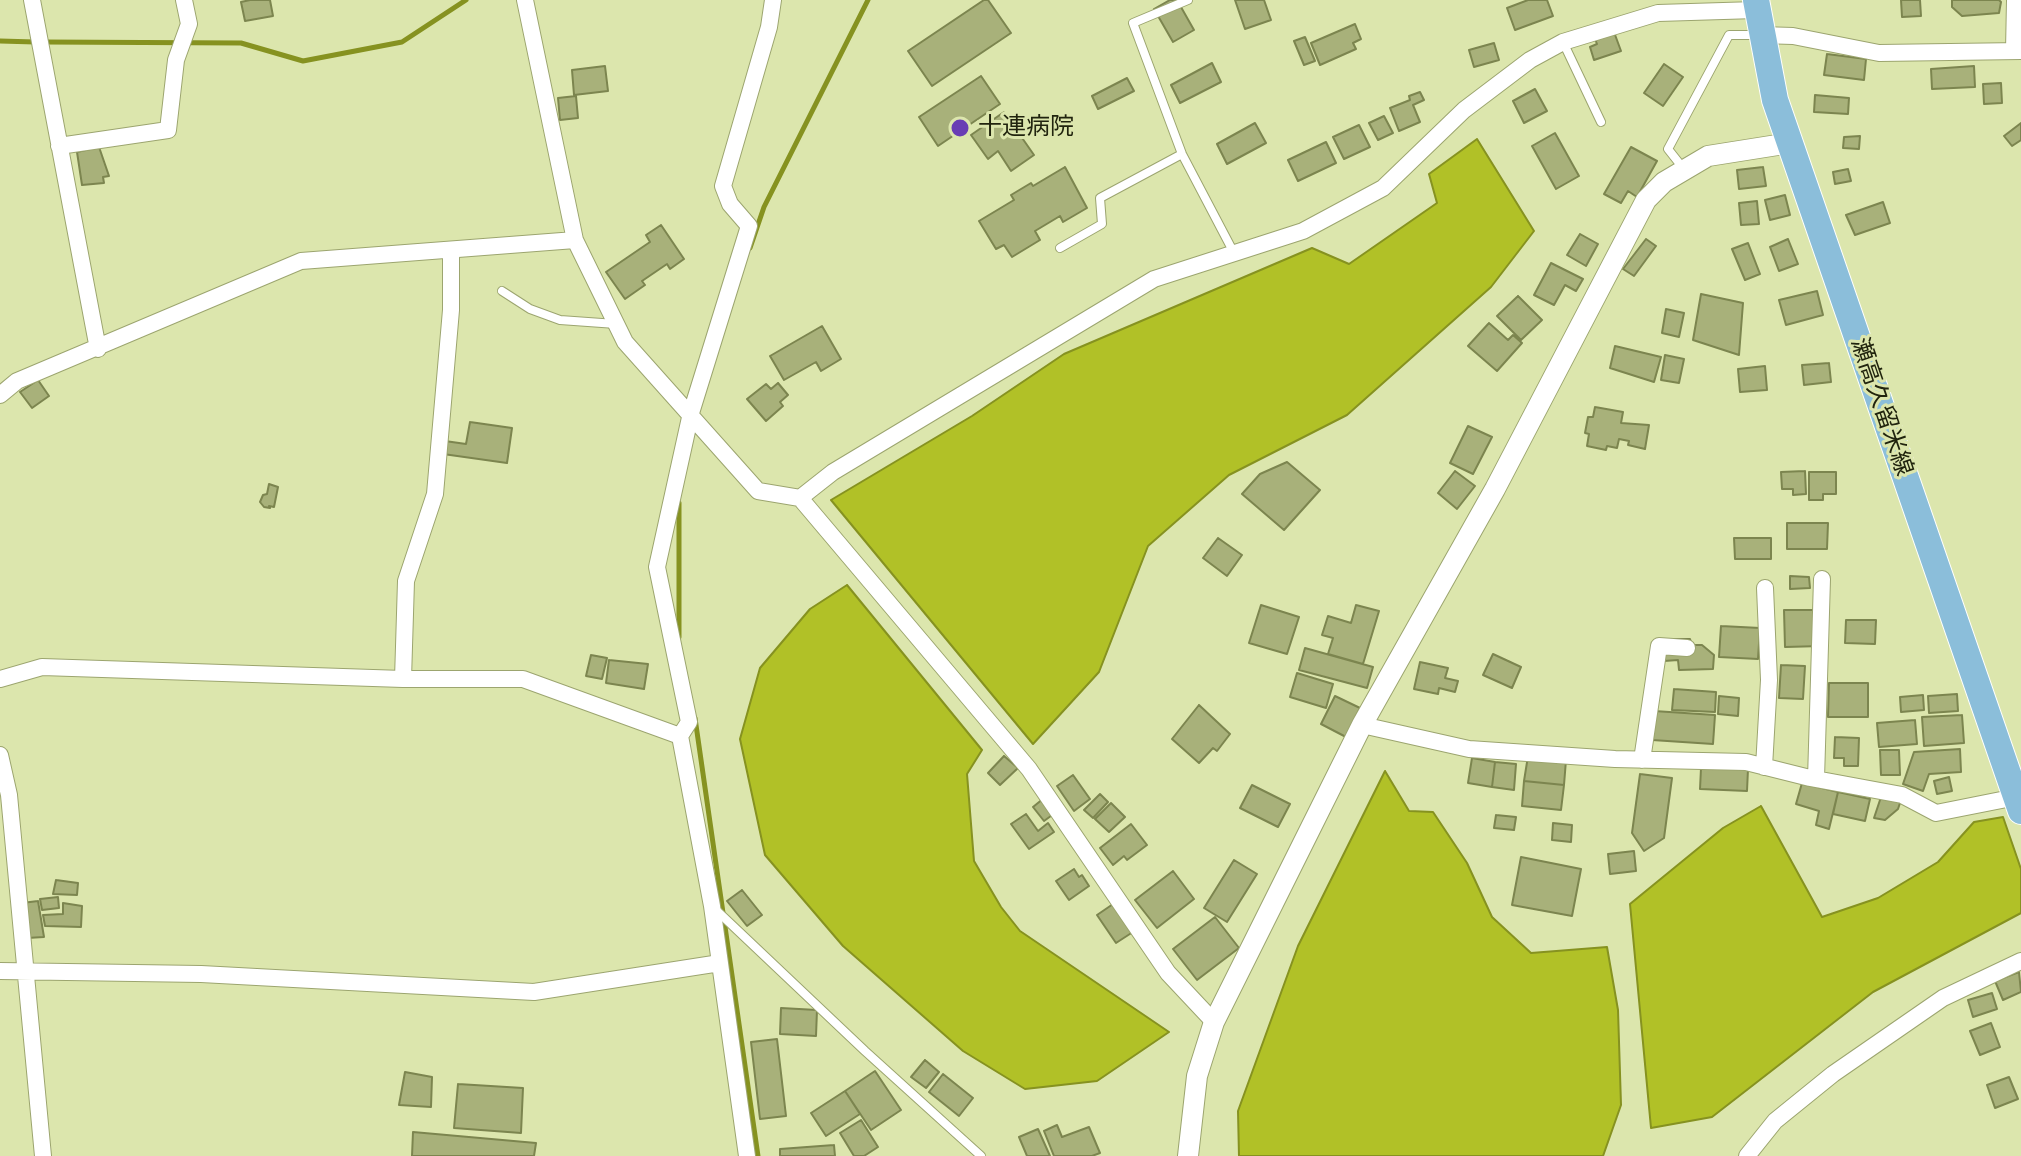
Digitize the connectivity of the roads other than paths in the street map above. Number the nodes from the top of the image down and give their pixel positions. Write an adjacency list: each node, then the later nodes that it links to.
1 (32, 0): 12 (street)
2 (184, 0): 12 (street)
3 (525, 0): 15 (street)
4 (773, 0): 23 (street)
5 (1188, 0): 13 (lane)
6 (2015, 0): 9 (street)
7 (1758, 15): 8 (street); 9 (street); 11 (main road, 瀬高久留米線); 14 (lane)
8 (1563, 42): 10 (lane); 18 (street)
9 (2017, 51)
10 (1601, 122)
11 (1790, 143): 14 (street); 36 (main road, 瀬高久留米線)
12 (59, 146): 21 (street)
13 (1182, 154): 16 (lane); 18 (lane)
14 (1683, 168): 30 (street)
15 (575, 240): 17 (street); 20 (street)
16 (1060, 248)
17 (451, 250): 21 (street); 29 (street)
18 (1234, 253): 24 (street)
19 (502, 291): 20 (lane)
20 (616, 324): 23 (street)
21 (98, 349): 22 (street)
22 (0, 395)
23 (691, 413): 24 (street); 31 (street)
24 (800, 498): 42 (street)
25 (1822, 579): 35 (street)
26 (1765, 588): 34 (street)
27 (1687, 648): 33 (street)
28 (0, 679): 29 (street)
29 (403, 679): 31 (street)
30 (1362, 725): 33 (street); 42 (street)
31 (680, 736): 37 (street)
32 (0, 755): 40 (street)
33 (1642, 760): 34 (street)
34 (1764, 767): 35 (street)
35 (1816, 779): 36 (street)
36 (2018, 798)
37 (712, 906): 39 (street); 45 (lane)
38 (2021, 961): 47 (street)
39 (720, 963): 40 (street); 44 (street)
40 (25, 970): 41 (street); 43 (street)
41 (0, 971)
42 (1214, 1022): 46 (street)
43 (43, 1156)
44 (747, 1156)
45 (981, 1156)
46 (1188, 1156)
47 (1747, 1156)

